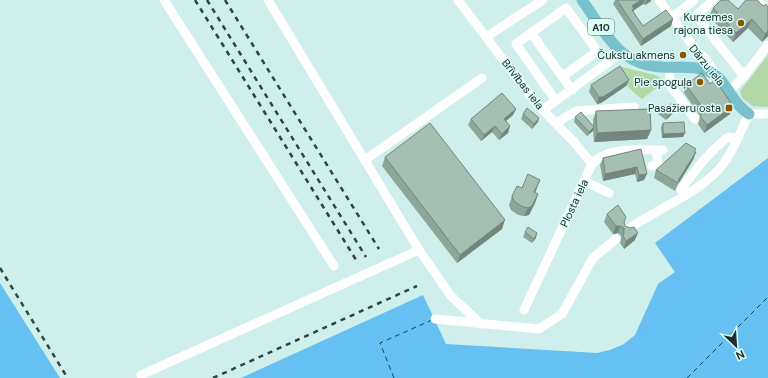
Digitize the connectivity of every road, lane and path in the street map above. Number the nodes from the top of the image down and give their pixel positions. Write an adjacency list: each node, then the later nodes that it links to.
1 (164, 0): 43 (street)
2 (268, 0): 34 (street)
3 (458, 0): 14 (street, Brīvības iela)
4 (543, 0): 14 (street)
5 (582, 0): 16 (main road, A10)
6 (659, 0): 12 (street, Dārzu iela)
7 (694, 0): 12 (street)
8 (714, 0): 10 (street)
9 (757, 0): 11 (street)
10 (703, 4): 21 (street)
11 (768, 10)
12 (672, 18): 17 (street, Dārzu iela)
13 (531, 33): 22 (street); 22 (street); 26 (street)
14 (486, 37): 28 (street, Brīvības iela)
15 (768, 45): 21 (street)
16 (621, 53): 18 (main road, A10); 24 (street)
17 (699, 54): 19 (street); 20 (street, Dārzu iela)
18 (669, 68): 19 (main road, A10); 31 (street)
19 (695, 68): 20 (main road, A10)
20 (718, 76): 25 (main road, Dārzu iela)
21 (744, 76): 25 (street)
22 (562, 77): 24 (street)
23 (482, 78): 34 (street)
24 (572, 90): 26 (street)
25 (729, 92): 29 (main road, Dārzu iela)
26 (556, 101): 28 (street)
27 (634, 107): 32 (street)
28 (543, 110): 32 (street, Brīvības iela)
29 (746, 112): 30 (street); 33 (street)
30 (768, 114)
31 (695, 119)
32 (556, 124): 35 (street, Brīvības iela)
33 (737, 139): 39 (street); 39 (street)
34 (365, 160): 42 (street)
35 (592, 164): 36 (street, Plosta iela); 37 (street, Plosta iela)
36 (652, 166)
37 (584, 181): 38 (street); 44 (street, Plosta iela)
38 (609, 193)
39 (684, 195): 40 (street)
40 (628, 230)
41 (616, 239): 46 (street)
42 (420, 250): 46 (street); 47 (street)
43 (334, 266)
44 (524, 310)
45 (434, 320): 46 (street)
46 (481, 324)
47 (141, 376)

